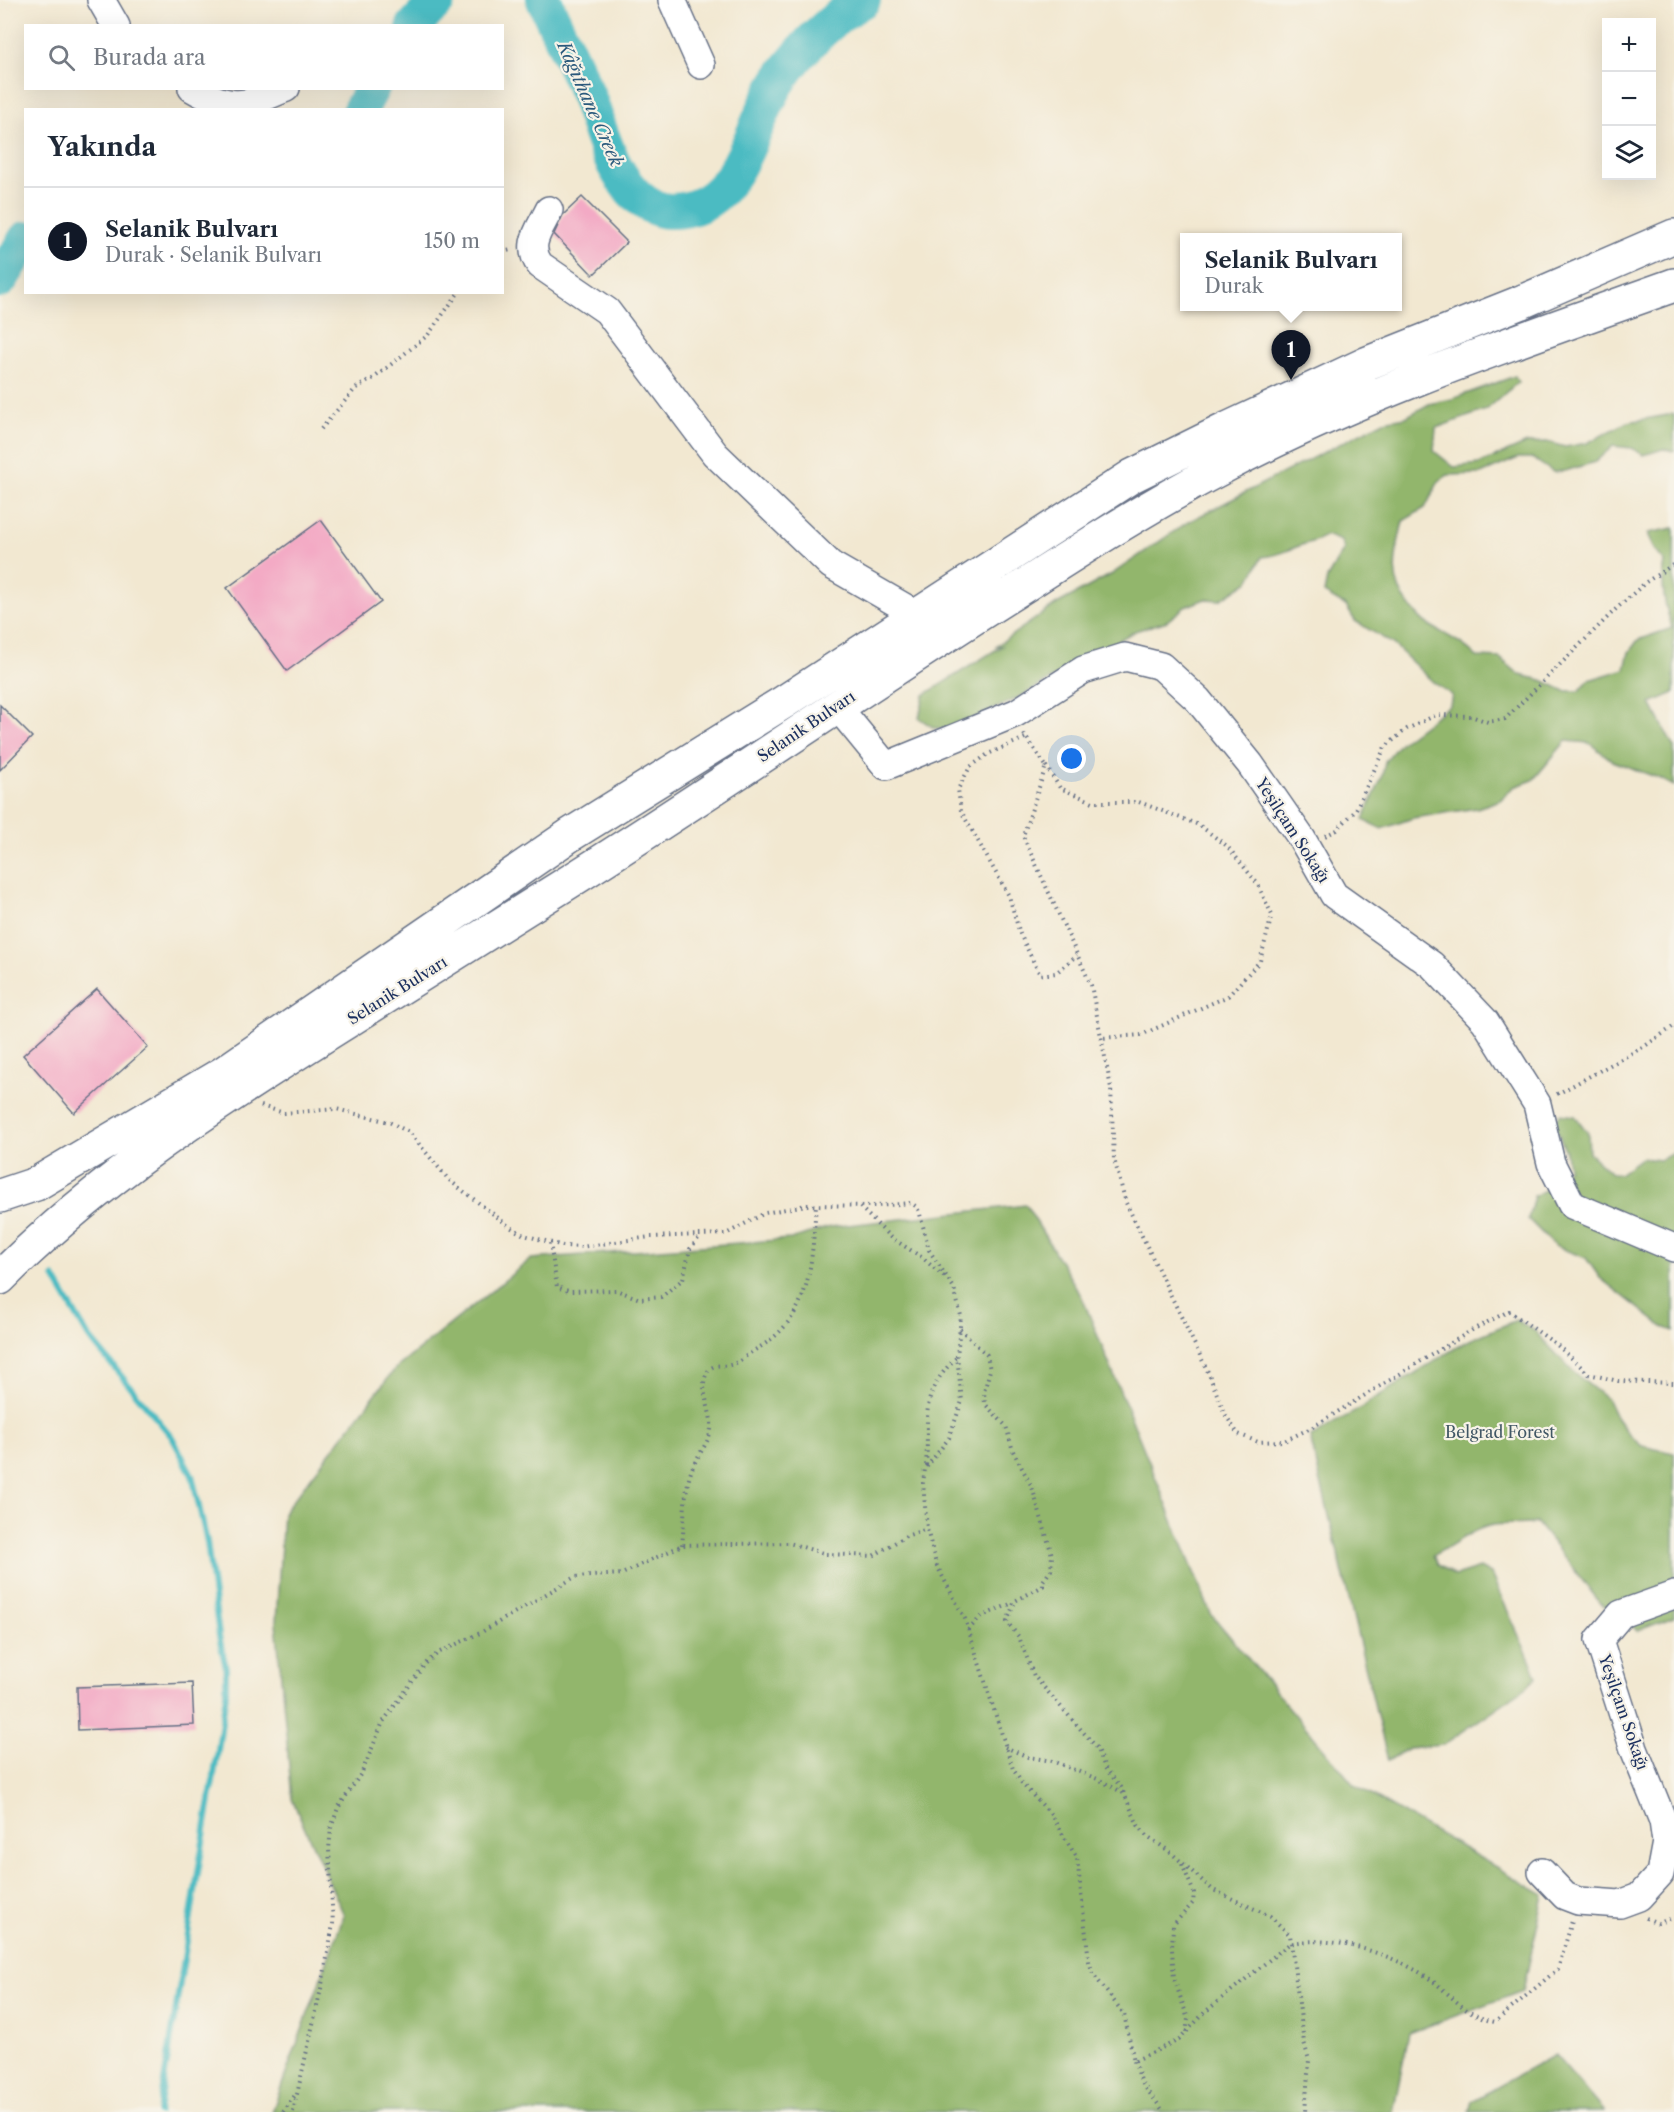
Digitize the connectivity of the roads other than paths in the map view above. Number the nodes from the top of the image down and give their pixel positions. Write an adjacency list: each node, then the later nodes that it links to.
1 (101, 0): 3 (street)
2 (672, 0): 4 (street)
3 (115, 24)
4 (701, 65)
5 (196, 90): 6 (street)
6 (281, 90)
7 (549, 210): 10 (street)
8 (1674, 237): 10 (main road, Selanik Bulvarı)
9 (1674, 285): 11 (main road, Selanik Bulvarı)
10 (913, 618): 12 (main road, Selanik Bulvarı)
11 (836, 705): 13 (street, Yeşilçam Sokağı); 14 (main road, Selanik Bulvarı)
12 (0, 1196)
13 (1674, 1248)
14 (0, 1278)
15 (1674, 1595): 16 (street, Yeşilçam Sokağı)
16 (1542, 1872)

